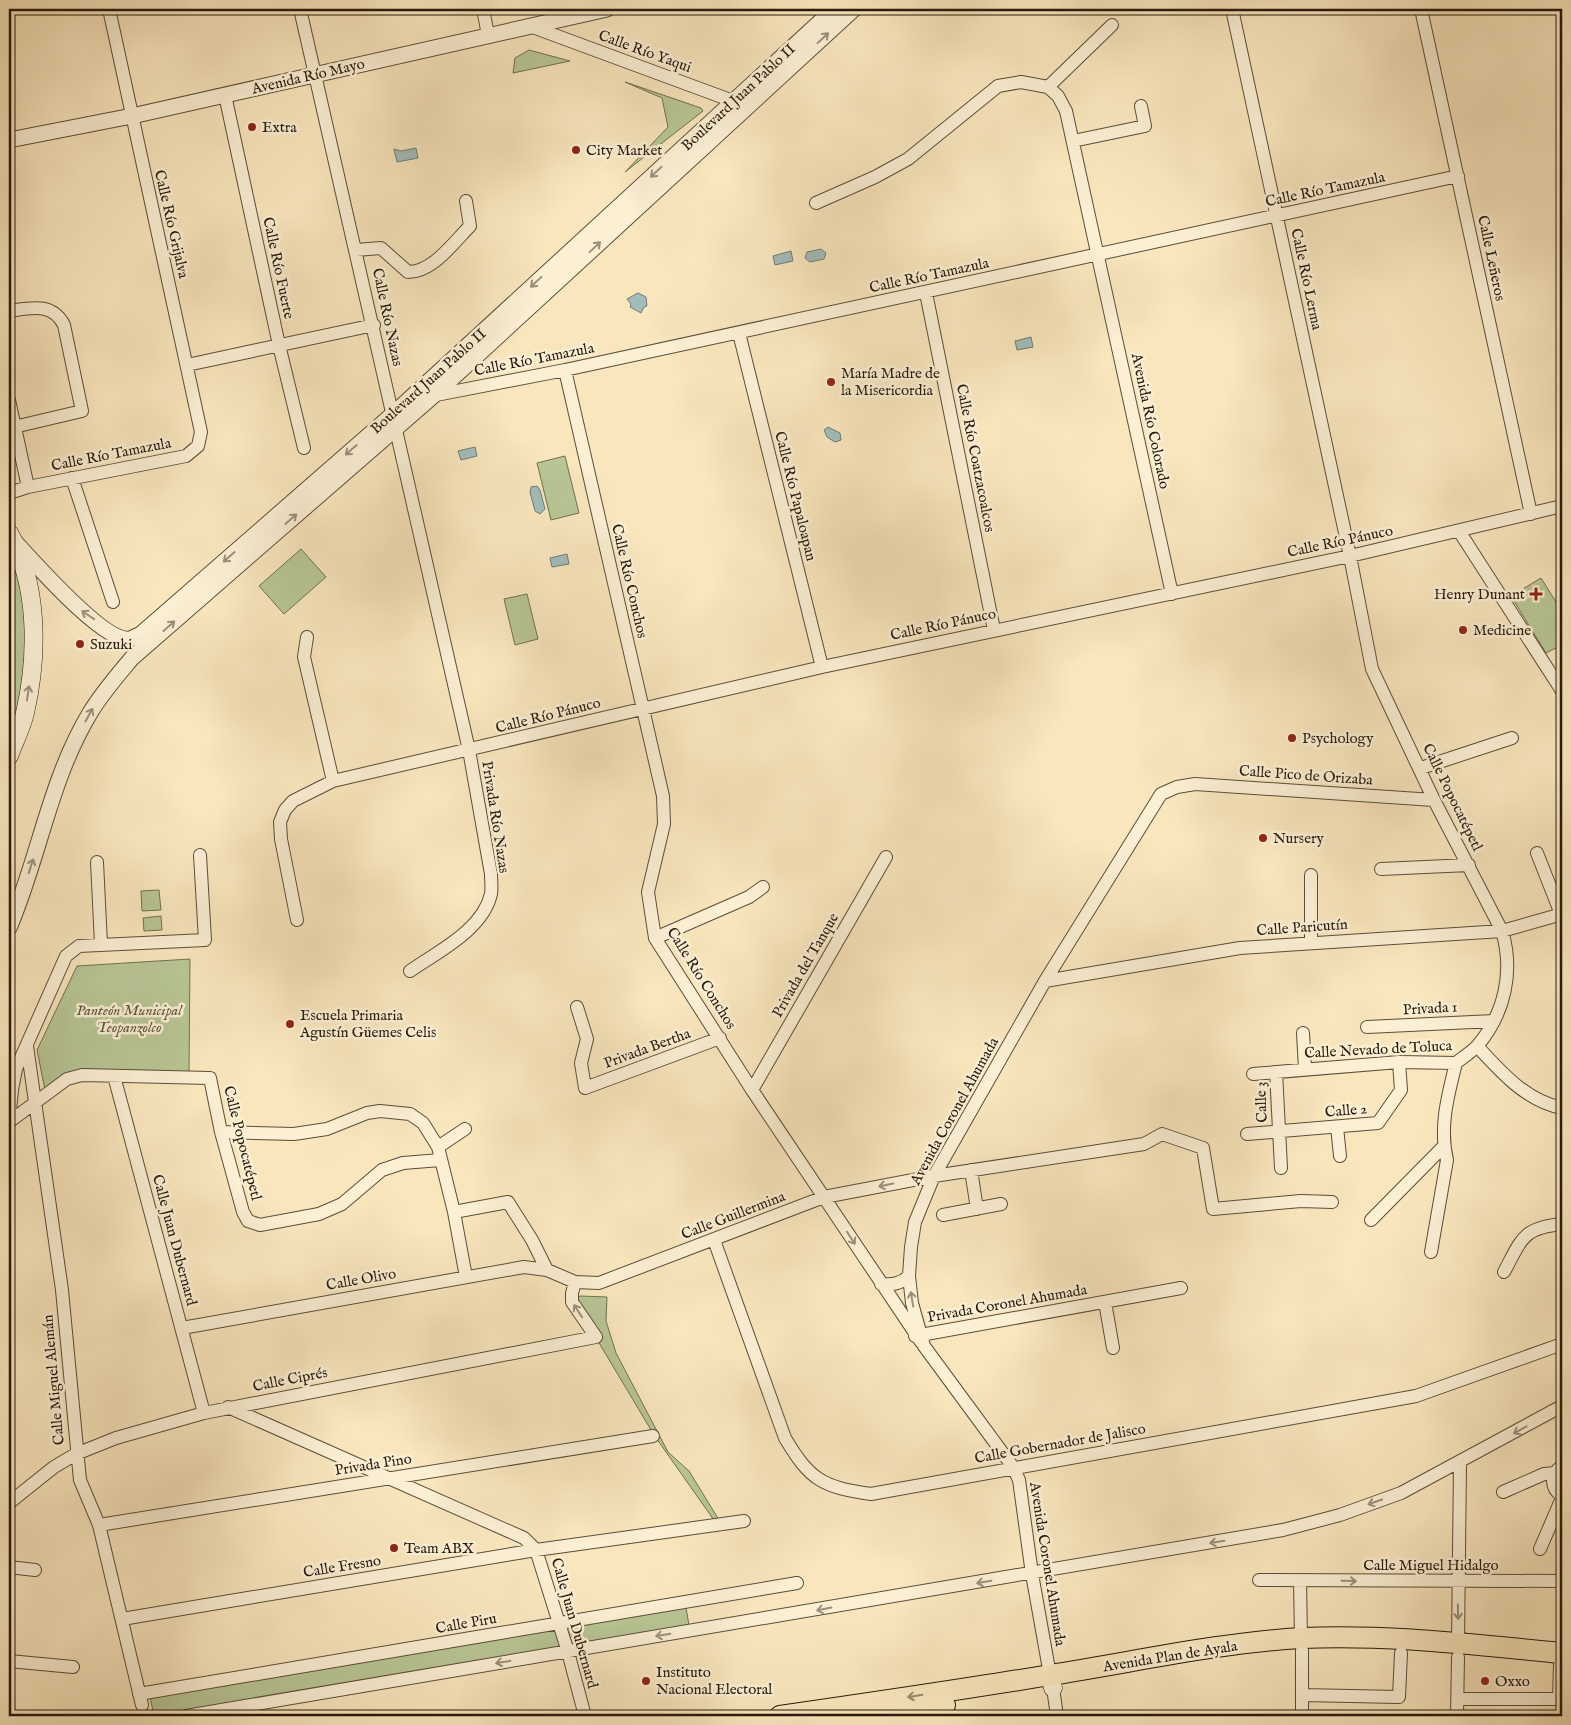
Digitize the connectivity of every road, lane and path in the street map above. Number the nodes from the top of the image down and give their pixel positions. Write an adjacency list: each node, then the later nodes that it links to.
1 (109, 9): 18 (street, Calle Río Grijalva)
2 (300, 9): 12 (street, Calle Río Nazas)
3 (482, 9): 11 (street)
4 (607, 9): 10 (street, Avenida Río Mayo)
5 (834, 9): 15 (street, Boulevard Juan Pablo II)
6 (854, 9): 16 (street, Boulevard Juan Pablo II, one-way to 6)
7 (1232, 9): 24 (street, Calle Río Lerma)
8 (1421, 9): 21 (street, Calle Leñeros)
9 (1112, 25): 13 (street)
10 (530, 26): 11 (street, Avenida Río Mayo); 15 (street, Calle Río Yaqui)
11 (488, 35): 12 (street, Avenida Río Mayo)
12 (315, 74): 14 (street, Avenida Río Mayo); 25 (street, Calle Río Nazas)
13 (1048, 87): 20 (street, Avenida Río Colorado); 23 (street)
14 (225, 95): 18 (street, Avenida Río Mayo); 31 (street, Calle Río Fuerte)
15 (733, 101): 16 (street, Calle Río Yaqui); 36 (street, Boulevard Juan Pablo II, one-way to 36)
16 (748, 106): 34 (street, Boulevard Juan Pablo II, one-way to 16)
17 (1140, 106): 20 (street)
18 (132, 116): 19 (street, Avenida Río Mayo); 32 (street, Calle Río Grijalva)
19 (9, 140)
20 (1073, 141): 26 (street, Avenida Río Colorado)
21 (1458, 176): 24 (street, Calle Río Tamazula); 45 (street, Calle Leñeros)
22 (466, 200): 25 (street)
23 (816, 203)
24 (1277, 216): 26 (street, Calle Río Tamazula); 48 (street, Calle Río Lerma)
25 (356, 250): 29 (street, Calle Río Nazas)
26 (1099, 255): 27 (street, Calle Río Tamazula); 49 (street, Avenida Río Colorado)
27 (926, 293): 30 (street, Calle Río Tamazula); 51 (street, Calle Río Coatzacoalcos)
28 (9, 311): 38 (street)
29 (374, 326): 31 (street); 37 (street, Calle Río Nazas)
30 (739, 333): 33 (street, Calle Río Tamazula); 53 (street, Calle Río Papaloapan)
31 (279, 345): 32 (street); 40 (street, Calle Río Fuerte)
32 (187, 365): 39 (street, Calle Río Grijalva)
33 (565, 370): 34 (street, Calle Río Tamazula); 55 (street, Calle Río Conchos)
34 (433, 396): 36 (street, Calle Río Tamazula); 37 (street, Boulevard Juan Pablo II)
35 (9, 400): 38 (street)
36 (407, 401): 37 (street, Boulevard Juan Pablo II)
37 (394, 421): 47 (street, Boulevard Juan Pablo II, one-way to 47); 57 (street, Calle Río Nazas); 73 (street, Boulevard Juan Pablo II, one-way to 37)
38 (14, 427): 42 (street)
39 (198, 446): 41 (street, Calle Río Tamazula)
40 (304, 448)
41 (72, 478): 42 (street, Calle Río Tamazula); 50 (street)
42 (28, 487): 43 (street, Calle Río Tamazula)
43 (9, 494)
44 (1562, 506): 45 (street, Calle Río Pánuco)
45 (1531, 514): 46 (street, Calle Río Pánuco)
46 (1459, 531): 48 (street, Calle Río Pánuco); 54 (street)
47 (11, 536): 58 (main road, one-way to 47)
48 (1350, 556): 49 (street, Calle Río Pánuco); 59 (street, Calle Popocatépetl)
49 (1172, 594): 51 (street, Calle Río Pánuco)
50 (113, 602)
51 (994, 630): 53 (street, Calle Río Pánuco)
52 (307, 637): 60 (street)
53 (822, 666): 55 (street, Calle Río Pánuco)
54 (1562, 691)
55 (643, 708): 57 (street, Calle Río Pánuco); 75 (street, Calle Río Conchos)
56 (1512, 738): 59 (street)
57 (468, 750): 60 (street, Calle Río Pánuco); 78 (street, Privada Río Nazas)
58 (9, 756)
59 (1421, 768): 62 (street, Calle Popocatépetl)
60 (333, 781): 72 (street, Calle Río Pánuco)
61 (1177, 787): 62 (street, Calle Pico de Orizaba); 79 (street, Avenida Coronel Ahumada)
62 (1434, 800): 67 (street, Calle Popocatépetl)
63 (1537, 853): 71 (street)
64 (200, 854): 77 (street)
65 (886, 856): 93 (street, Privada del Tanque)
66 (97, 862): 77 (street)
67 (1469, 865): 68 (street); 74 (street, Calle Popocatépetl)
68 (1382, 868)
69 (1311, 875): 76 (street)
70 (763, 887): 75 (street)
71 (1562, 914): 74 (street, Calle Paricutín)
72 (297, 920)
73 (9, 928)
74 (1502, 931): 76 (street, Calle Paricutín); 81 (street, Calle Popocatépetl)
75 (655, 938): 84 (street, Calle Río Conchos)
76 (1311, 942): 79 (street, Calle Paricutín)
77 (101, 944): 85 (street)
78 (410, 971)
79 (1045, 981): 107 (street, Avenida Coronel Ahumada)
80 (577, 1007): 84 (street, Privada Bertha)
81 (1494, 1021): 82 (street, Privada 1); 86 (street, Calle Popocatépetl)
82 (1367, 1027)
83 (1303, 1033): 89 (street)
84 (720, 1038): 93 (street, Calle Río Conchos)
85 (27, 1046): 94 (street, Calle Miguel Alemán); 96 (street)
86 (1477, 1046): 88 (street, Calle Nevado de Toluca); 95 (street)
87 (1399, 1062): 88 (street, Calle Nevado de Toluca); 89 (street, Calle Nevado de Toluca); 97 (street, Calle 2)
88 (1456, 1063): 102 (street)
89 (1305, 1069): 90 (street, Calle Nevado de Toluca)
90 (1276, 1072): 91 (street, Calle Nevado de Toluca); 99 (street, Calle 3)
91 (1253, 1074)
92 (114, 1076): 94 (street, Calle Popocatépetl); 100 (street, Calle Popocatépetl); 126 (street, Calle Juan Dubernard)
93 (752, 1090): 108 (street, Calle Río Conchos)
94 (36, 1102): 96 (street, Calle Popocatépetl); 134 (street, Calle Miguel Alemán)
95 (1562, 1108)
96 (9, 1121)
97 (1337, 1127): 99 (street, Calle 2); 104 (street)
98 (466, 1130): 103 (street)
99 (1278, 1131): 101 (street, Calle 2); 105 (street, Calle 3)
100 (221, 1132): 103 (street); 103 (street, Calle Popocatépetl)
101 (1247, 1134)
102 (1444, 1146): 114 (street); 117 (street)
103 (439, 1153): 112 (street)
104 (1340, 1156)
105 (1281, 1168)
106 (971, 1170): 107 (street, Calle Guillermina); 109 (street, Calle Guillermina); 111 (street)
107 (934, 1176): 108 (street, Calle Guillermina, one-way to 108); 120 (street, Avenida Coronel Ahumada)
108 (824, 1197): 116 (street, Calle Guillermina); 123 (street, Calle Río Conchos, one-way to 123)
109 (1332, 1202)
110 (1001, 1204): 111 (street)
111 (977, 1209): 113 (street)
112 (454, 1212): 118 (street); 121 (street)
113 (943, 1214)
114 (1371, 1220)
115 (1562, 1224): 119 (street)
116 (714, 1240): 122 (street, Calle Guillermina); 136 (street, Calle Gobernador de Jalisco)
117 (1430, 1252)
118 (547, 1270): 121 (street, Calle Olivo); 122 (street, Calle Guillermina)
119 (1504, 1272)
120 (909, 1276): 123 (street); 127 (street, Avenida Coronel Ahumada, one-way to 120)
121 (466, 1277): 126 (street, Calle Olivo)
122 (575, 1282): 131 (street, Calle Ciprés, one-way to 122)
123 (881, 1284): 127 (street, Calle Río Conchos)
124 (1181, 1288): 125 (street, Privada Coronel Ahumada)
125 (1104, 1302): 127 (street, Privada Coronel Ahumada); 129 (street, Privada Coronel Ahumada)
126 (182, 1328): 132 (street, Calle Juan Dubernard)
127 (920, 1339): 136 (street, Avenida Coronel Ahumada)
128 (1562, 1344): 136 (street, Calle Gobernador de Jalisco)
129 (1113, 1348)
130 (1562, 1406): 135 (street, one-way to 135)
131 (228, 1407): 132 (street, Calle Ciprés); 138 (street, Calle Juan Dubernard)
132 (204, 1413): 134 (street, Calle Ciprés)
133 (653, 1436): 138 (street, Privada Pino)
134 (76, 1454): 141 (street, Calle Ciprés); 143 (street, Calle Miguel Alemán)
135 (1460, 1463): 148 (street, one-way to 148); 152 (street)
136 (1013, 1467): 148 (street, Avenida Coronel Ahumada)
137 (1558, 1470): 139 (street); 140 (street)
138 (387, 1479): 143 (street, Privada Pino); 145 (street, Calle Juan Dubernard)
139 (1503, 1492)
140 (1562, 1497): 144 (street)
141 (9, 1503)
142 (744, 1521): 145 (street, Calle Fresno)
143 (99, 1525): 154 (street, Calle Miguel Alemán)
144 (1540, 1548)
145 (536, 1550): 154 (street, Calle Fresno); 155 (street, Calle Juan Dubernard)
146 (9, 1567): 147 (street)
147 (34, 1570)
148 (1032, 1574): 158 (street, one-way to 158); 163 (street, Avenida Coronel Ahumada)
149 (1259, 1580): 150 (street, Calle Miguel Hidalgo)
150 (1300, 1580): 152 (street, Calle Miguel Hidalgo, one-way to 152); 156 (street)
151 (1562, 1581): 152 (street, Calle Miguel Hidalgo)
152 (1457, 1582): 157 (street, one-way to 157)
153 (798, 1583): 155 (street, Calle Piru)
154 (122, 1619): 166 (street, Calle Miguel Alemán)
155 (559, 1624): 158 (street, Calle Juan Dubernard); 166 (street, Calle Piru)
156 (1302, 1644): 157 (main road, Avenida Plan de Ayala); 159 (main road, Avenida Plan de Ayala); 163 (main road, Avenida Plan de Ayala); 164 (street)
157 (1458, 1650): 159 (main road, Avenida Plan de Ayala); 160 (main road, Avenida Plan de Ayala); 165 (street)
158 (568, 1652): 167 (street, one-way to 167); 168 (street, Calle Juan Dubernard)
159 (1401, 1652): 164 (street)
160 (1562, 1661): 165 (street)
161 (9, 1662): 162 (street)
162 (73, 1667)
163 (1051, 1681): 169 (main road, Avenida Plan de Ayala, one-way to 169); 170 (main road, Avenida Plan de Ayala); 171 (street, Avenida Coronel Ahumada)
164 (1302, 1695): 172 (street)
165 (1458, 1699): 173 (street)
166 (141, 1700)
167 (186, 1716)
168 (584, 1716)
169 (780, 1716)
170 (876, 1716)
171 (1057, 1716)
172 (1302, 1716)
173 (1457, 1716)

